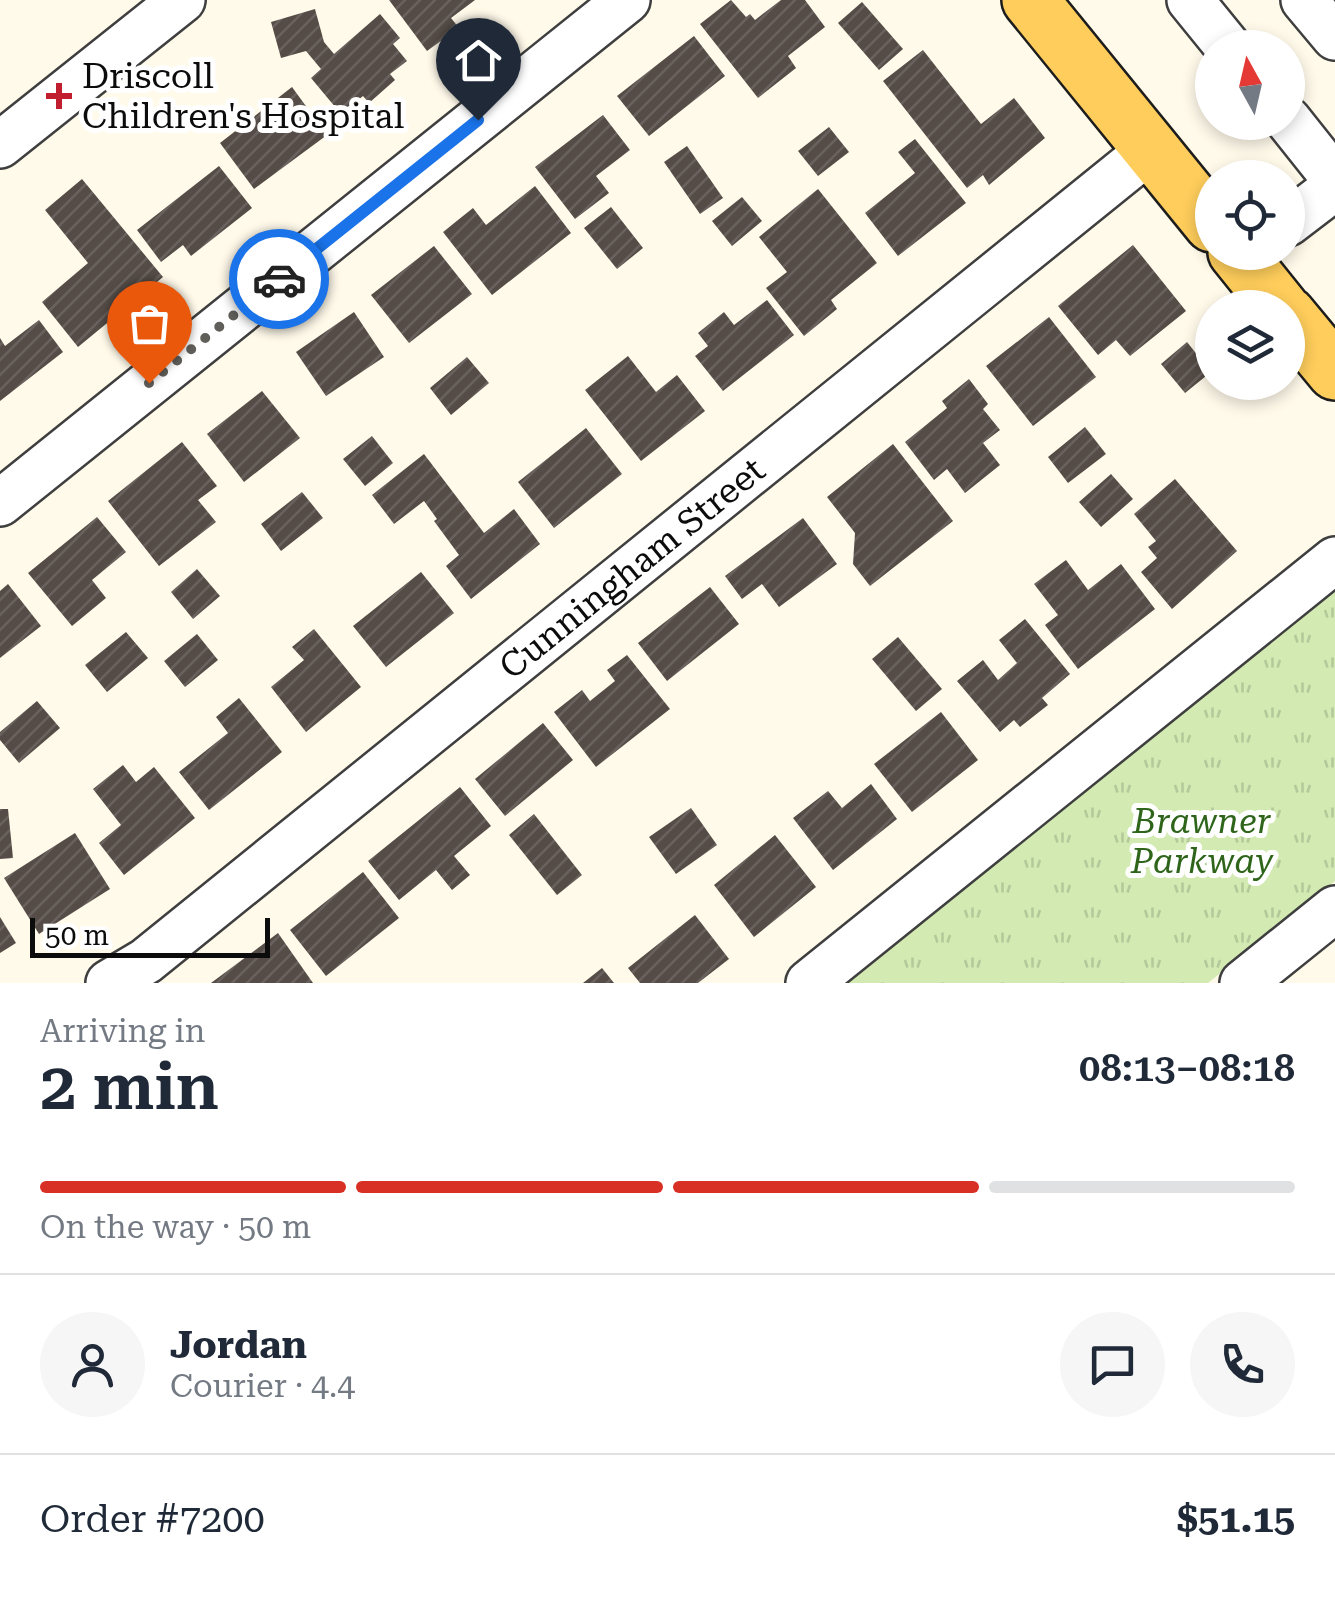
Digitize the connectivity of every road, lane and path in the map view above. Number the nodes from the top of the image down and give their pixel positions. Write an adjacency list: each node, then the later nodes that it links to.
1 (182, 0): 9 (street)
2 (626, 0): 19 (street)
3 (1190, 0): 6 (street)
4 (1304, 0): 7 (street)
5 (1047, 6): 10 (main road)
6 (1214, 30)
7 (1335, 37)
8 (1304, 140): 11 (street)
9 (0, 144)
10 (1151, 149): 13 (main road); 22 (street, Cunningham Street)
11 (1335, 179)
12 (1335, 187): 14 (street)
13 (1195, 201)
14 (1305, 209)
15 (1252, 270): 16 (main road)
16 (1268, 290)
17 (1305, 336): 18 (main road)
18 (1335, 372)
19 (0, 503)
20 (1335, 560): 23 (street)
21 (1335, 909): 24 (street)
22 (109, 983)
23 (809, 983)
24 (1243, 983)

